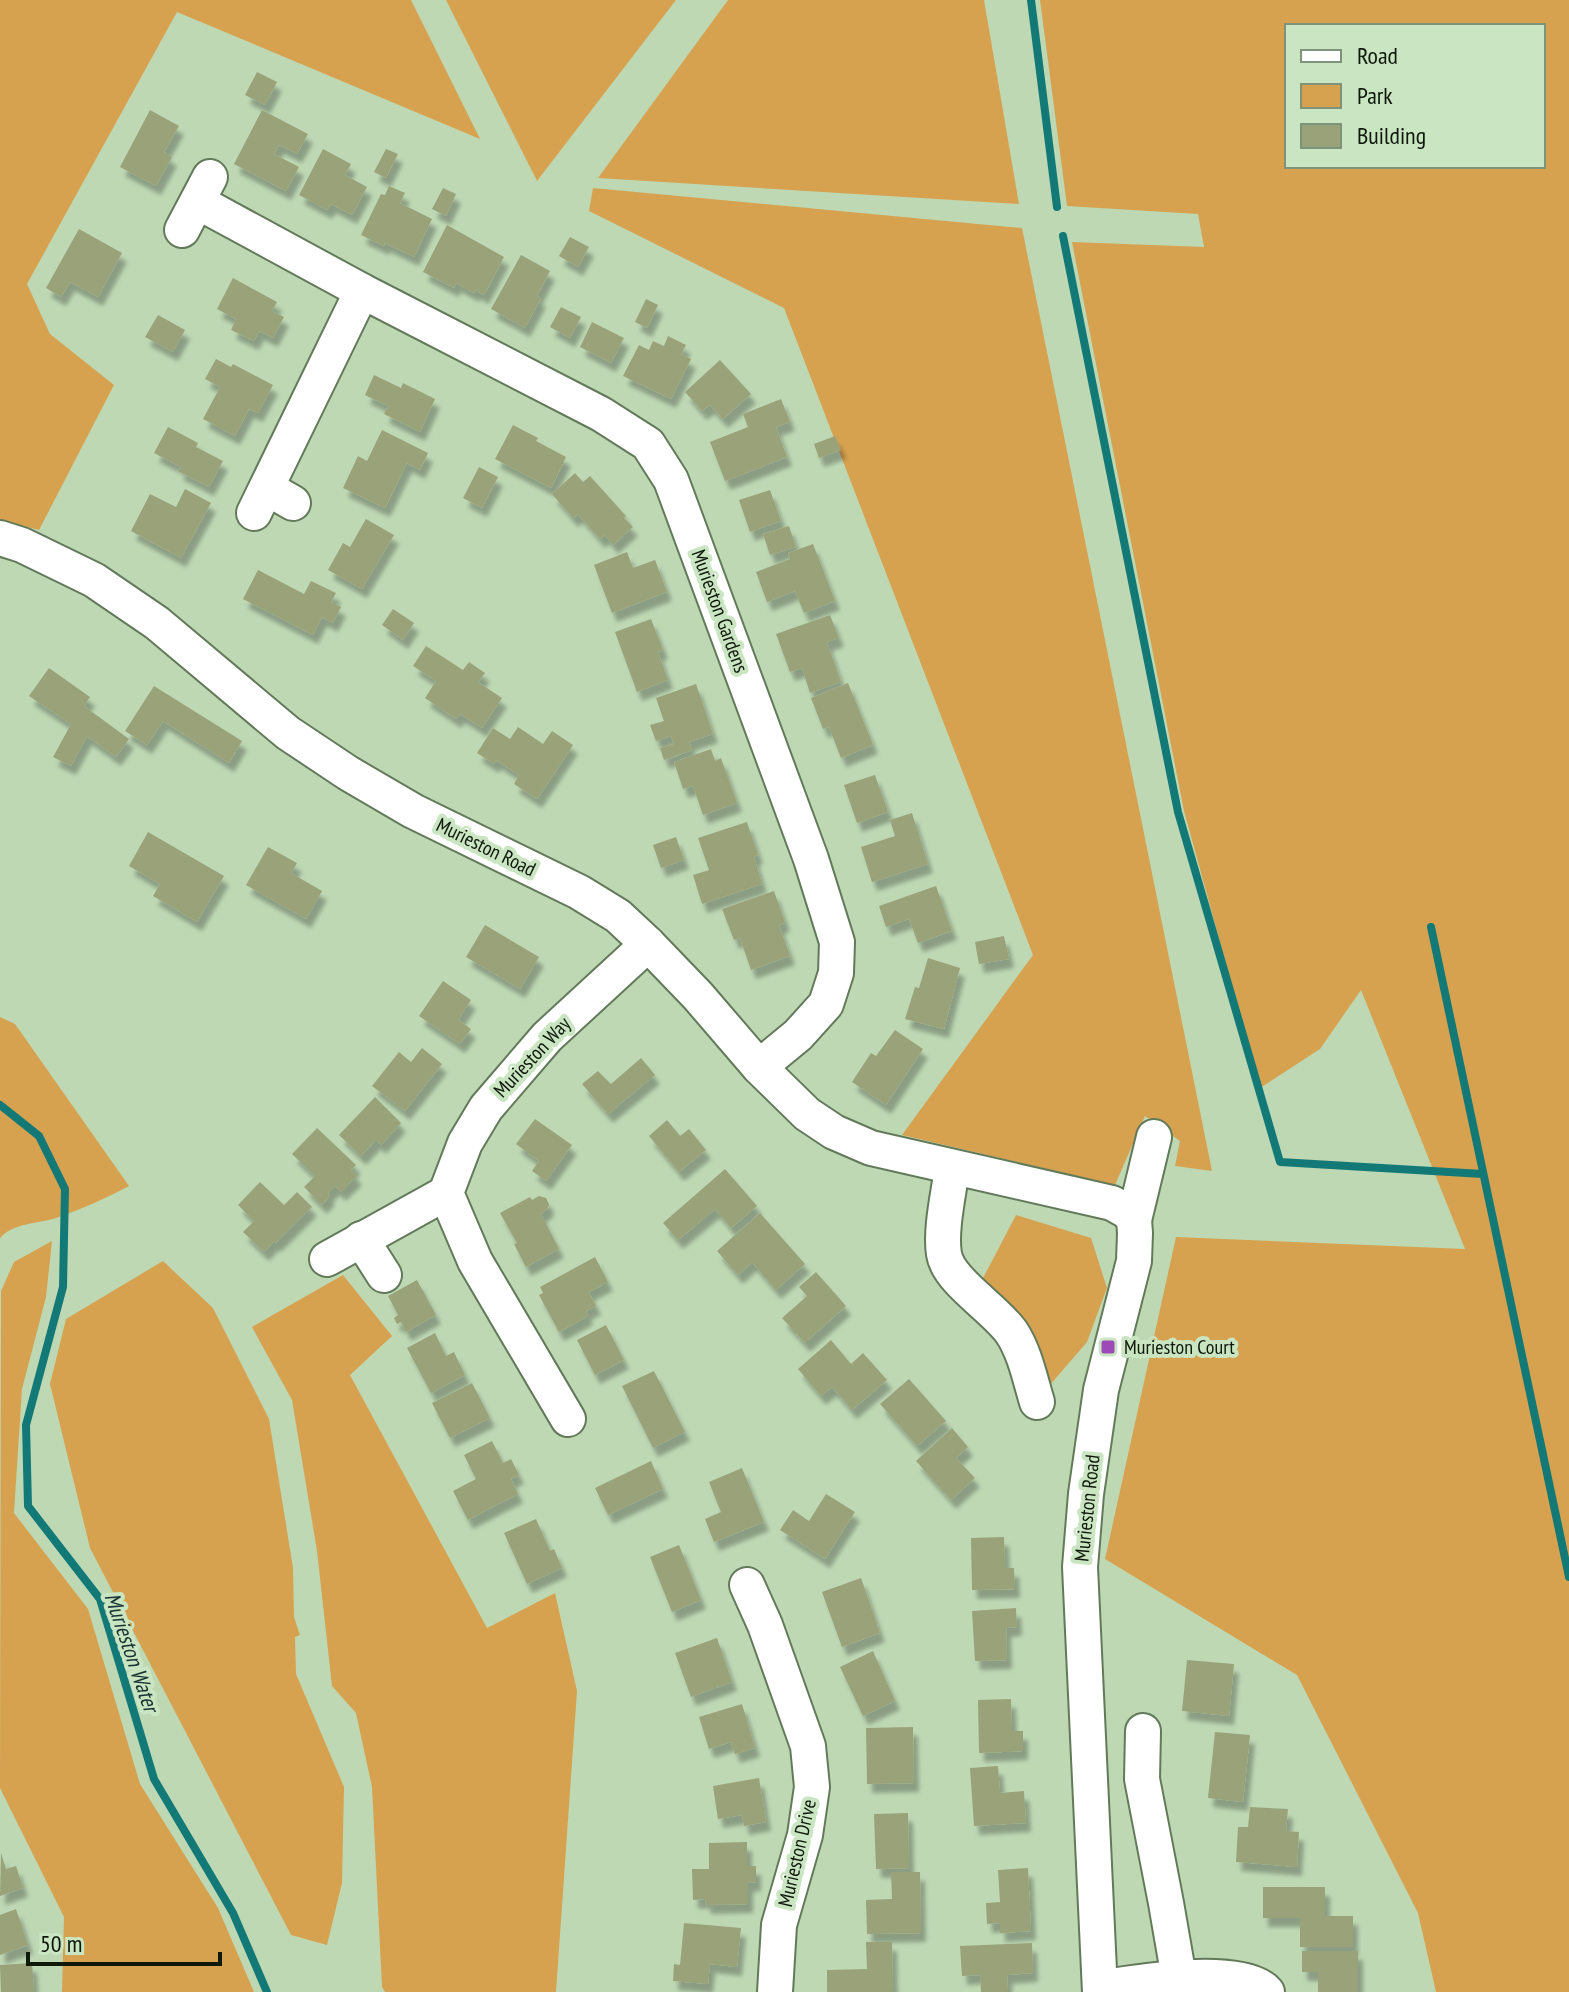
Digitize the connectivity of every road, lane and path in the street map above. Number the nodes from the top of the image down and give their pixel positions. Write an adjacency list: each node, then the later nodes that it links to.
1 (197, 203): 2 (street, Murieston Gardens)
2 (362, 291): 3 (street); 6 (street, Murieston Gardens)
3 (271, 501)
4 (0, 538): 5 (street, Murieston Road)
5 (648, 944): 6 (street, Murieston Road); 9 (street, Murieston Way)
6 (759, 1067): 8 (street, Murieston Road)
7 (1154, 1137): 10 (street)
8 (952, 1168): 10 (street, Murieston Road); 14 (street)
9 (446, 1193): 11 (street); 15 (street)
10 (1134, 1220): 19 (street, Murieston Road)
11 (361, 1239): 12 (street); 13 (street)
12 (327, 1259)
13 (384, 1275)
14 (1037, 1402)
15 (568, 1419)
16 (747, 1585): 20 (street, Murieston Drive)
17 (1143, 1731): 18 (street)
18 (1179, 1978): 19 (street); 21 (street)
19 (1100, 1990)
20 (775, 1992)
21 (1267, 1992)

